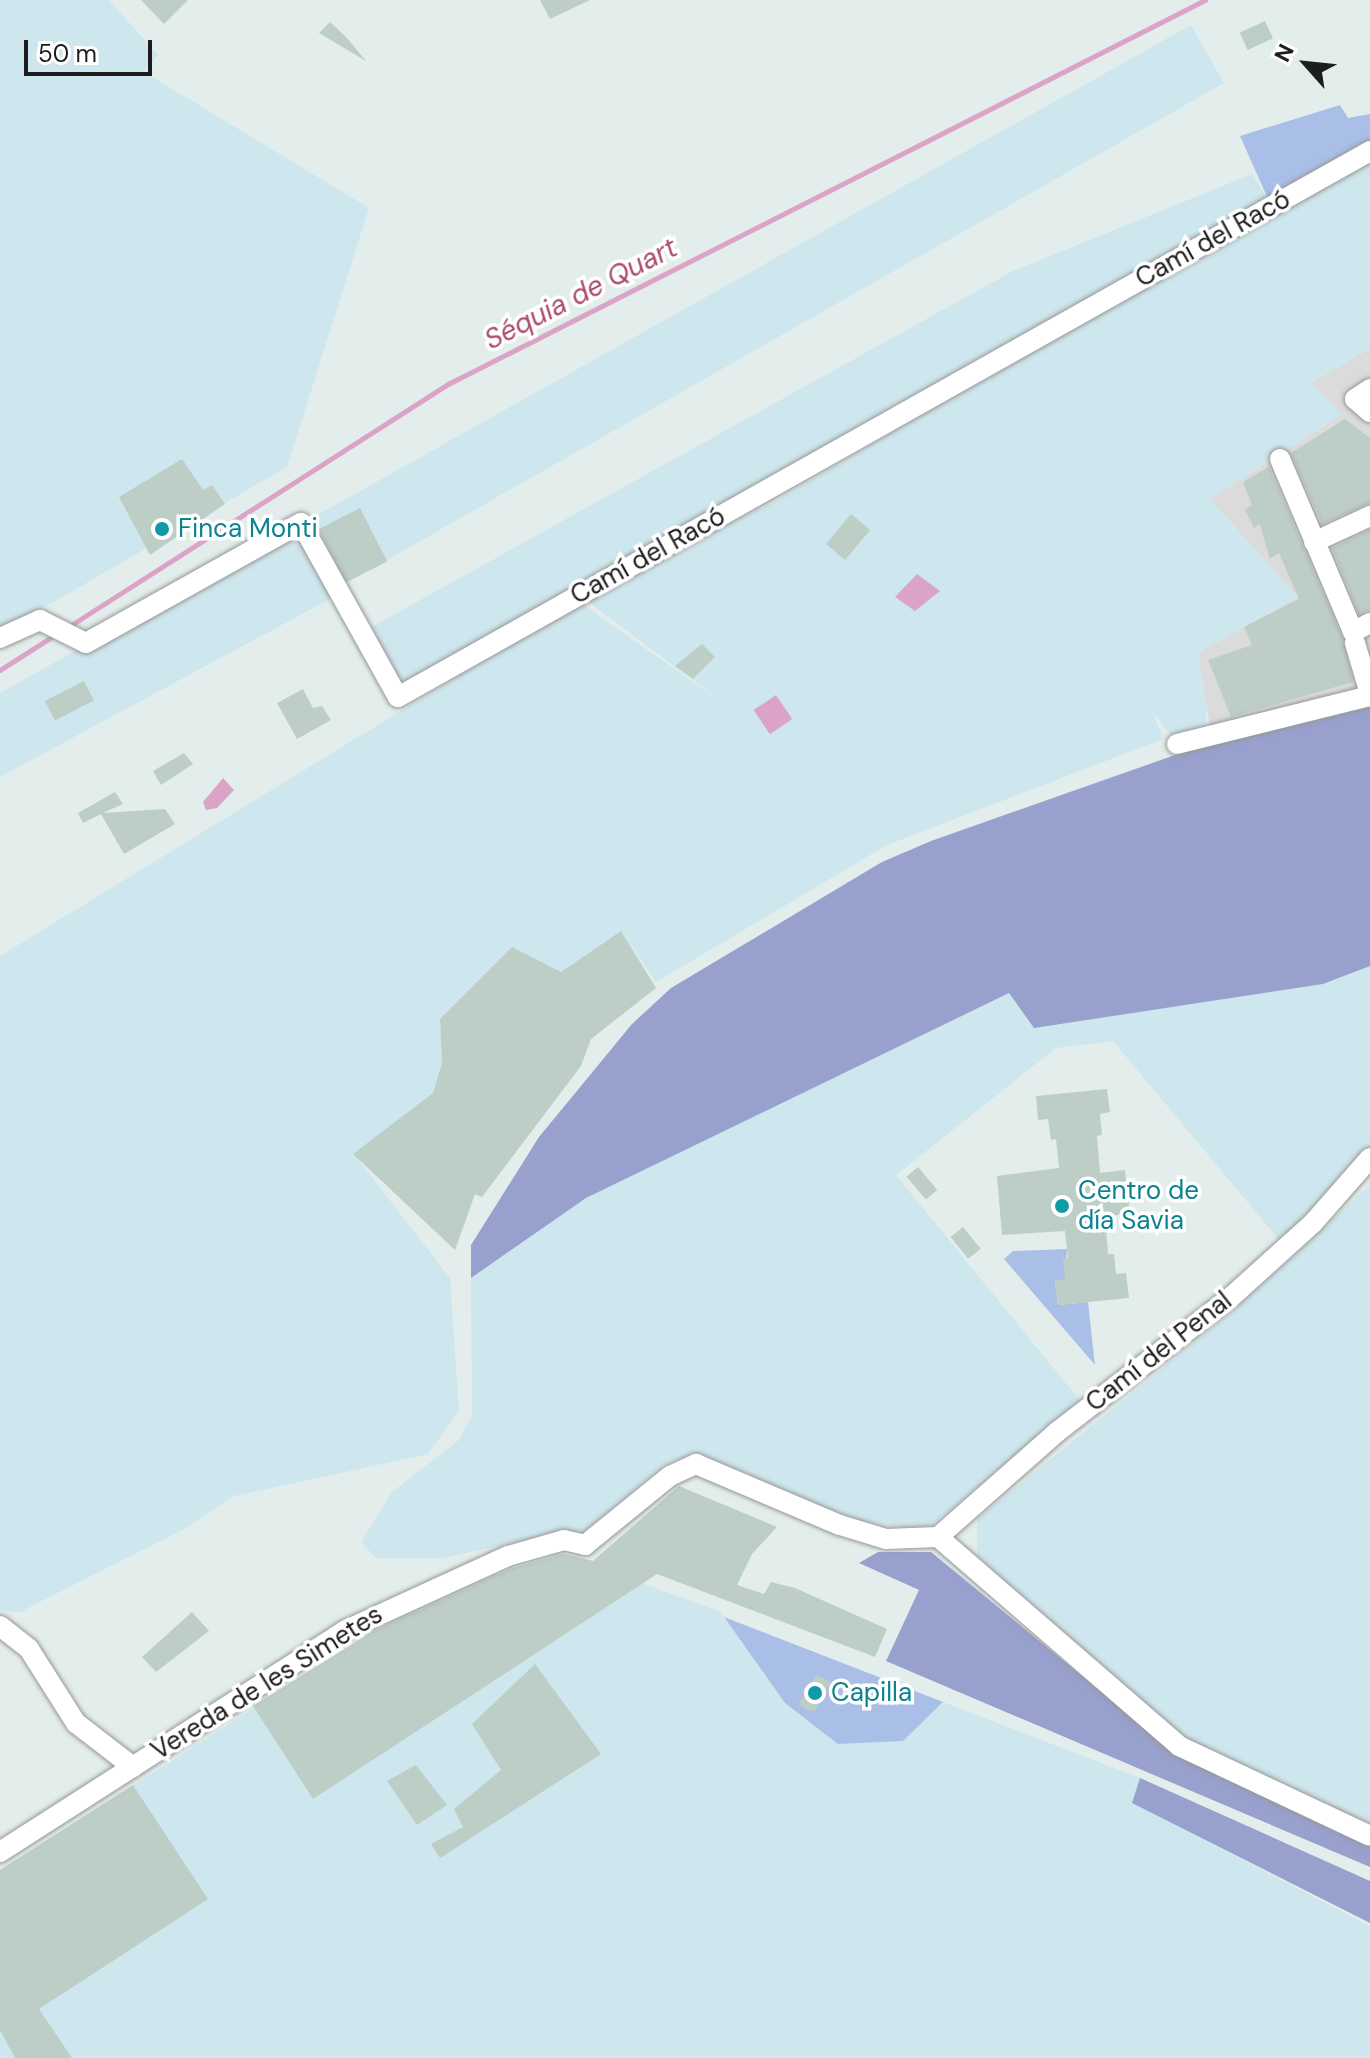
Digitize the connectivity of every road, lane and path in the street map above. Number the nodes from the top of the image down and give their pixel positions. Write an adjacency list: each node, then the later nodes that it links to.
1 (1370, 151): 6 (street, Camí del Racó)
2 (1280, 459): 4 (street)
3 (1370, 516): 4 (street)
4 (1314, 542): 5 (street)
5 (1359, 633): 7 (street)
6 (0, 638)
7 (1370, 695): 8 (street)
8 (1177, 744)
9 (1370, 1158): 10 (street, Camí del Penal)
10 (938, 1537): 12 (street, Vereda de les Simetes); 13 (street)
11 (0, 1626): 12 (street)
12 (133, 1767): 14 (street, Vereda de les Simetes)
13 (1370, 1836)
14 (0, 1852)

